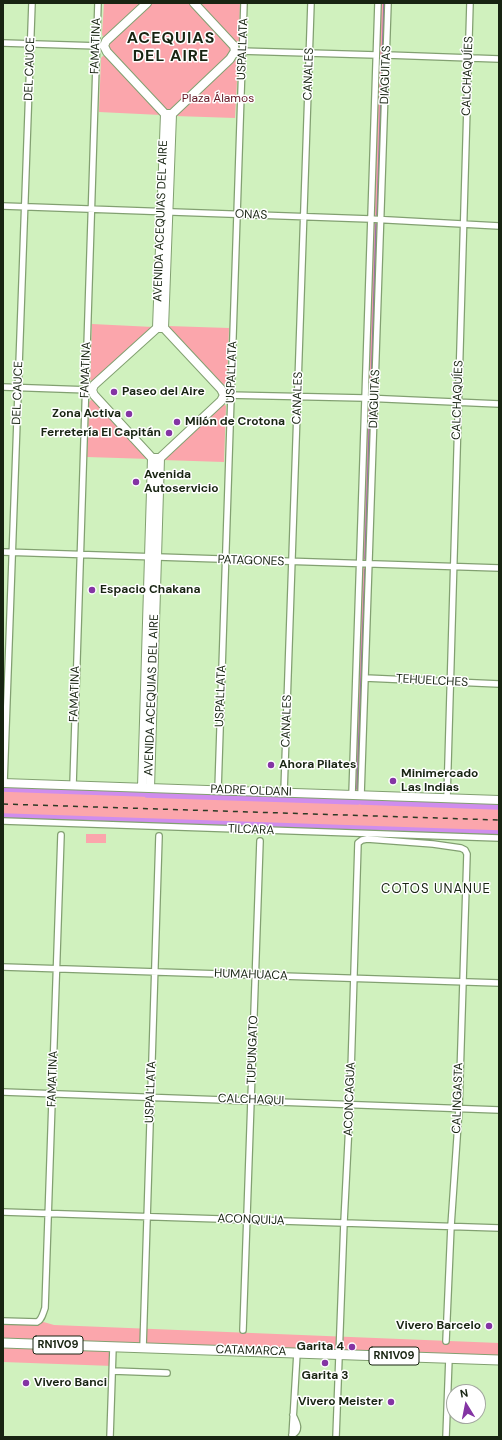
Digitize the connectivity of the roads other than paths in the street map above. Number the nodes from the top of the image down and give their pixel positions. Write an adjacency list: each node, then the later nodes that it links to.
1 (32, 3): 11 (street, DEL CAUCE)
2 (98, 3): 12 (street, FAMATINA)
3 (147, 3): 12 (street)
4 (194, 3): 13 (street)
5 (244, 3): 13 (street, USPALLATA)
6 (312, 3): 14 (street, CANALES)
7 (378, 3): 15 (street, DIAGUITAS)
8 (388, 3): 16 (street, DIAGUITAS)
9 (470, 3): 17 (street, CALCHAQUÍES)
10 (3, 43): 11 (street)
11 (30, 44): 12 (street); 21 (street, DEL CAUCE)
12 (100, 46): 19 (street); 22 (street, FAMATINA)
13 (239, 51): 14 (street); 19 (street); 24 (street, USPALLATA)
14 (310, 53): 15 (street); 25 (street, CANALES)
15 (376, 55): 26 (street, DIAGUITAS)
16 (387, 55): 17 (street); 27 (street, DIAGUITAS)
17 (469, 58): 18 (street); 28 (street, CALCHAQUÍES)
18 (499, 59)
19 (168, 114): 23 (street, AVENIDA ACEQUIAS DEL AIRE)
20 (3, 206): 21 (street, ONAS)
21 (25, 207): 22 (street, ONAS); 32 (street, DEL CAUCE)
22 (91, 209): 23 (street, ONAS); 33 (street, FAMATINA)
23 (165, 212): 24 (street, ONAS); 30 (street, AVENIDA ACEQUIAS DEL AIRE)
24 (237, 214): 25 (street, ONAS); 34 (street, USPALLATA)
25 (304, 217): 26 (street, ONAS); 35 (street, CANALES)
26 (370, 219): 27 (street, ONAS); 36 (street, DIAGUITAS)
27 (381, 220): 28 (street, ONAS); 37 (street, DIAGUITAS)
28 (464, 225): 29 (street, ONAS); 38 (street, CALCHAQUÍES)
29 (499, 226)
30 (161, 328): 33 (street); 34 (street)
31 (3, 387): 32 (street)
32 (18, 388): 33 (street); 42 (street, DEL CAUCE)
33 (88, 390): 40 (street); 43 (street, FAMATINA)
34 (228, 395): 35 (street); 40 (street); 45 (street, USPALLATA)
35 (298, 397): 36 (street); 46 (street, CANALES)
36 (364, 398): 37 (street); 47 (street, DIAGUITAS)
37 (375, 399): 38 (street); 48 (street, DIAGUITAS)
38 (458, 402): 39 (street); 49 (street, CALCHAQUÍES)
39 (499, 404)
40 (156, 458): 44 (street, AVENIDA ACEQUIAS DEL AIRE)
41 (3, 552): 42 (street, PATAGONES)
42 (12, 552): 43 (street, PATAGONES); 54 (street, DEL CAUCE)
43 (80, 555): 44 (street, PATAGONES); 55 (street, FAMATINA)
44 (153, 557): 45 (street, PATAGONES); 56 (street, AVENIDA ACEQUIAS DEL AIRE)
45 (225, 560): 46 (street, PATAGONES); 57 (street, USPALLATA)
46 (292, 562): 47 (street, PATAGONES); 58 (street, CANALES)
47 (359, 564): 48 (street, PATAGONES); 59 (street, DIAGUITAS)
48 (369, 565): 49 (street, PATAGONES); 51 (street, DIAGUITAS)
49 (454, 567): 50 (street, PATAGONES); 52 (street, CALCHAQUÍES)
50 (499, 568)
51 (365, 678): 52 (street, TEHUELCHES); 60 (street, DIAGUITAS)
52 (450, 682): 53 (street, TEHUELCHES); 61 (street, CALCHAQUÍES)
53 (499, 684)
54 (4, 783): 55 (street, PADRE OLDANI)
55 (73, 785): 56 (street, PADRE OLDANI)
56 (146, 787): 57 (street, PADRE OLDANI)
57 (218, 790): 58 (street, PADRE OLDANI)
58 (284, 792): 59 (street, PADRE OLDANI)
59 (352, 794): 60 (street, PADRE OLDANI)
60 (361, 795): 61 (street, PADRE OLDANI)
61 (447, 798): 62 (street, PADRE OLDANI)
62 (499, 800)
63 (3, 821): 66 (street, TILCARA)
64 (61, 835): 70 (street, FAMATINA)
65 (159, 836): 71 (street, USPALLATA)
66 (499, 838)
67 (260, 841): 72 (street, TUPUNGATO)
68 (358, 843): 73 (street, ACONCAGUA); 74 (street, CALINGASTA)
69 (3, 967): 70 (street, HUMAHUACA)
70 (56, 968): 71 (street, HUMAHUACA); 77 (street, FAMATINA)
71 (155, 972): 72 (street, HUMAHUACA); 78 (street, USPALLATA)
72 (255, 976): 73 (street, HUMAHUACA); 79 (street, TUPUNGATO)
73 (353, 978): 74 (street, HUMAHUACA); 80 (street, ACONCAGUA)
74 (462, 982): 75 (street, HUMAHUACA); 81 (street, CALINGASTA)
75 (499, 983)
76 (3, 1092): 77 (street, CALCHAQUI)
77 (52, 1094): 78 (street, CALCHAQUI); 84 (street, FAMATINA)
78 (151, 1097): 79 (street, CALCHAQUI); 85 (street, USPALLATA)
79 (251, 1100): 80 (street, CALCHAQUI); 86 (street, TUPUNGATO)
80 (350, 1104): 81 (street, CALCHAQUI); 87 (street, ACONCAGUA)
81 (459, 1109): 82 (street, CALCHAQUI); 88 (street, CALINGASTA)
82 (499, 1110)
83 (3, 1212): 84 (street, ACONQUIJA)
84 (49, 1214): 85 (street, ACONQUIJA); 90 (street, FAMATINA)
85 (147, 1216): 86 (street, ACONQUIJA); 95 (street, USPALLATA)
86 (247, 1220): 87 (street, ACONQUIJA); 91 (street, TUPUNGATO)
87 (344, 1222): 88 (street, ACONQUIJA); 97 (street, ACONCAGUA)
88 (451, 1226): 89 (street, ACONQUIJA); 92 (street, CALINGASTA)
89 (499, 1228)
90 (3, 1321)
91 (243, 1330)
92 (446, 1341)
93 (3, 1343): 94 (main road, CATAMARCA / RN1V09)
94 (113, 1347): 95 (main road, CATAMARCA / RN1V09); 100 (street)
95 (143, 1348): 96 (main road, CATAMARCA / RN1V09)
96 (296, 1353): 97 (main road, CATAMARCA / RN1V09); 102 (street)
97 (339, 1354): 98 (main road, CATAMARCA / RN1V09); 104 (street, ACONCAGUA)
98 (449, 1358): 99 (main road, CATAMARCA / RN1V09); 105 (street)
99 (499, 1360)
100 (112, 1371): 101 (street); 103 (street)
101 (167, 1373)
102 (292, 1436)
103 (110, 1437)
104 (336, 1437)
105 (446, 1437)

